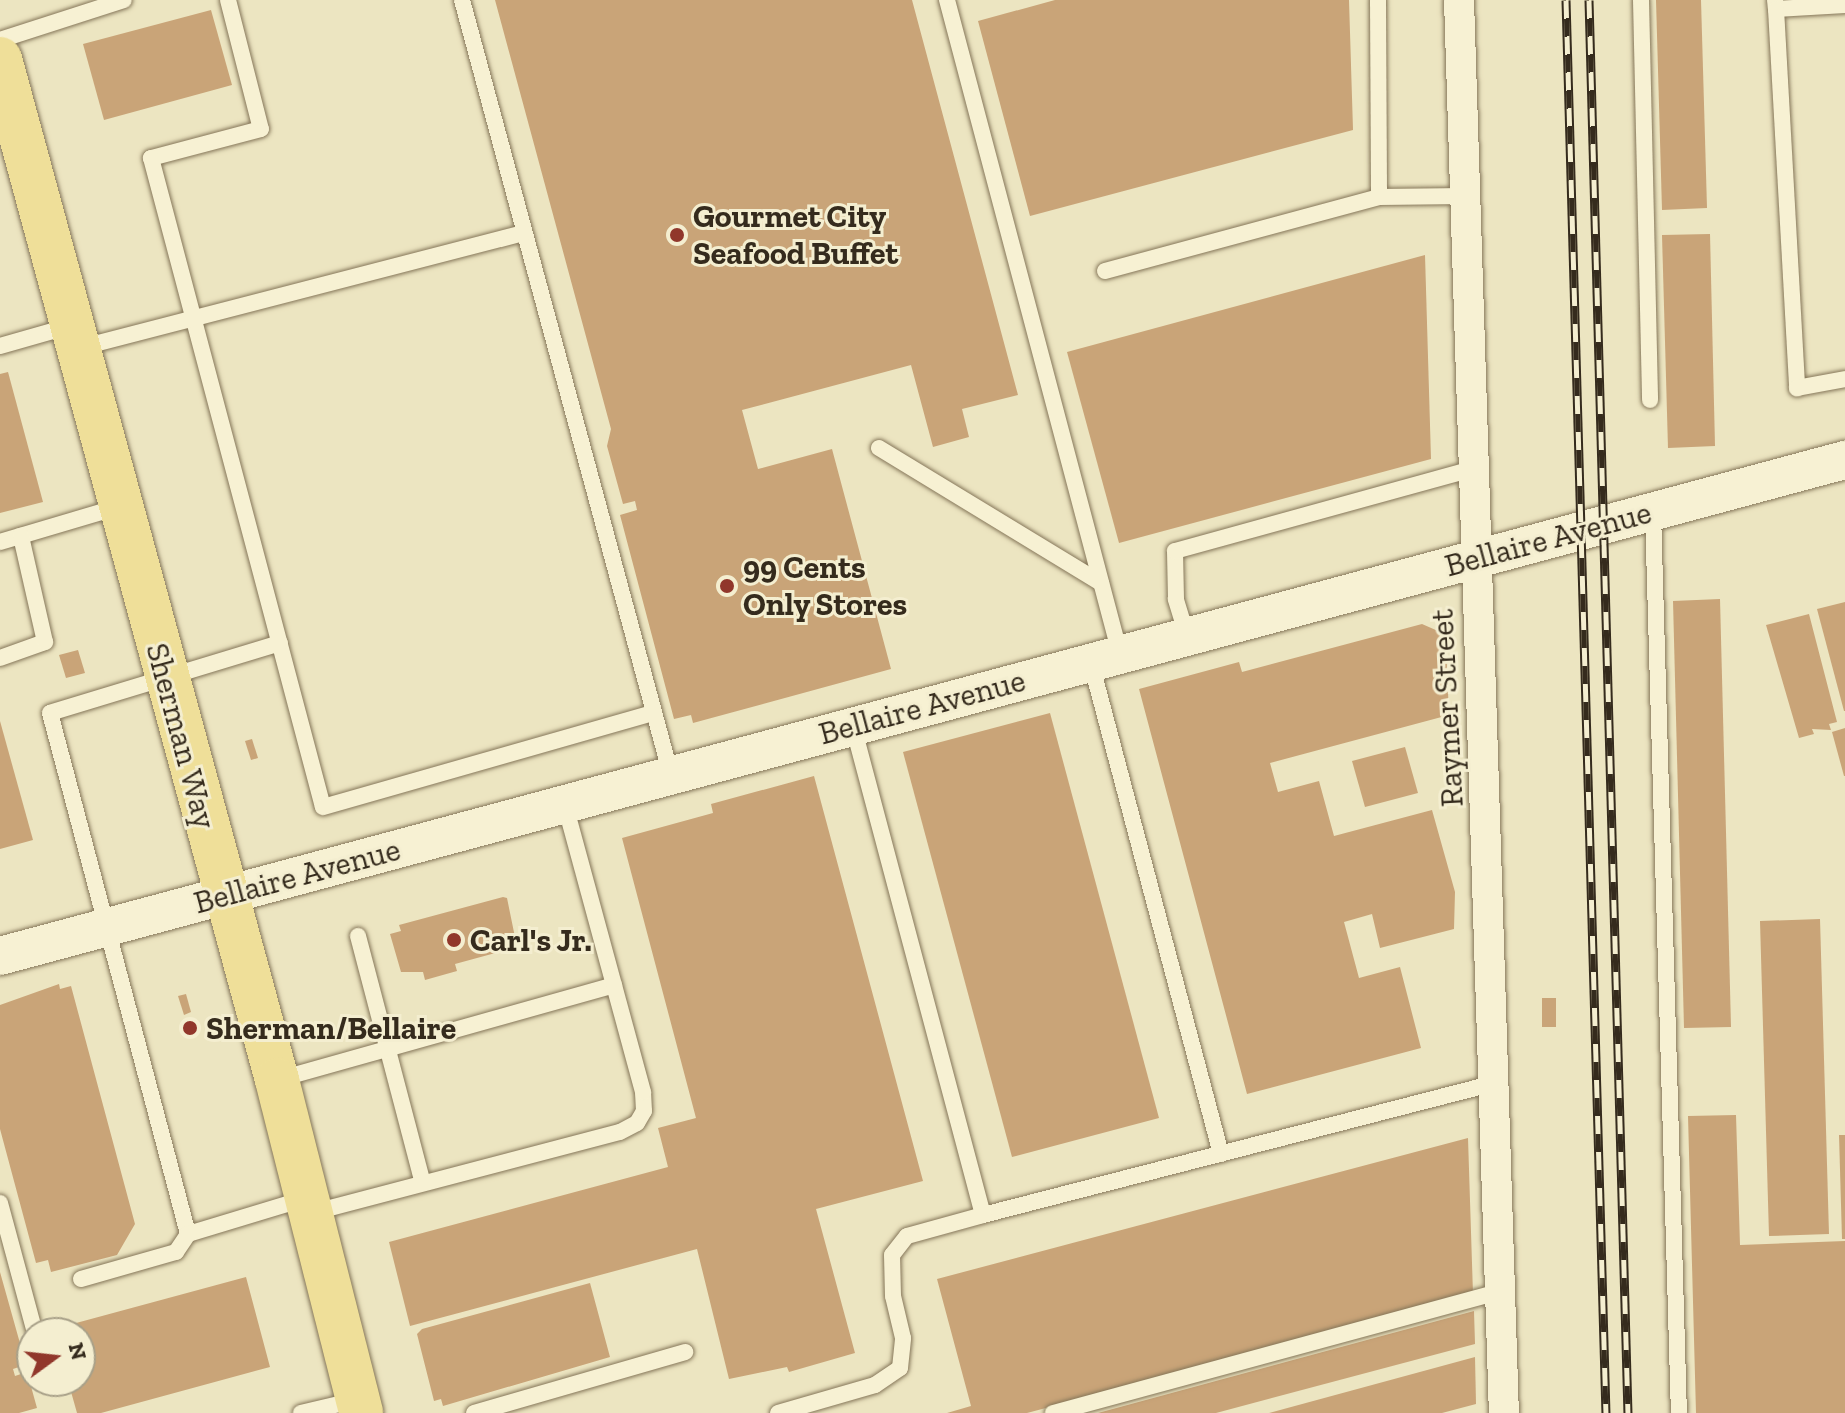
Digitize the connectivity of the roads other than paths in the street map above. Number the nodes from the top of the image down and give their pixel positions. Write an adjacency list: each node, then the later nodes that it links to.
1 (124, 0): 10 (lane)
2 (228, 0): 16 (lane)
3 (462, 0): 14 (lane)
4 (947, 0): 29 (lane)
5 (1378, 0): 13 (lane)
6 (1459, 0): 12 (street, Raymer Street)
7 (1641, 0): 20 (lane)
8 (1776, 5): 9 (lane); 19 (lane)
9 (1845, 5)
10 (0, 40)
11 (0, 59): 17 (main road, Sherman Way)
12 (1465, 196): 13 (lane); 23 (street, Raymer Street)
13 (1379, 197): 15 (lane)
14 (524, 233): 16 (lane); 35 (lane)
15 (1105, 271)
16 (193, 317): 17 (lane); 31 (lane)
17 (74, 336): 18 (lane); 24 (main road, Sherman Way)
18 (0, 346)
19 (1845, 379)
20 (1650, 400)
21 (879, 448): 29 (lane)
22 (1845, 460): 25 (street, Bellaire Avenue)
23 (1472, 469): 28 (street, Raymer Street); 30 (lane)
24 (120, 506): 26 (lane); 34 (main road, Sherman Way)
25 (1653, 511): 28 (street, Bellaire Avenue); 63 (lane)
26 (21, 536): 27 (lane); 32 (lane)
27 (0, 542)
28 (1474, 558): 30 (street, Bellaire Avenue); 46 (street, Raymer Street)
29 (1101, 583): 33 (lane)
30 (1187, 636): 33 (street, Bellaire Avenue)
31 (280, 643): 34 (lane); 35 (lane)
32 (0, 658)
33 (1105, 658): 36 (street, Bellaire Avenue); 47 (lane)
34 (166, 678): 39 (main road, Sherman Way); 40 (lane)
35 (654, 713): 37 (lane)
36 (853, 726): 37 (street, Bellaire Avenue); 51 (lane)
37 (671, 775): 38 (street, Bellaire Avenue)
38 (565, 804): 39 (street, Bellaire Avenue); 43 (lane)
39 (224, 896): 40 (street, Bellaire Avenue); 45 (main road, Sherman Way)
40 (107, 928): 42 (street, Bellaire Avenue); 52 (lane)
41 (358, 936): 44 (lane)
42 (0, 956)
43 (614, 985): 44 (lane); 48 (lane)
44 (387, 1049): 45 (lane); 48 (lane)
45 (277, 1080): 50 (main road, Sherman Way)
46 (1495, 1083): 47 (lane); 54 (street, Raymer Street)
47 (1221, 1154): 51 (lane)
48 (423, 1183): 50 (lane)
49 (0, 1203): 55 (lane)
50 (306, 1206): 52 (lane); 57 (main road, Sherman Way)
51 (983, 1215): 60 (lane)
52 (188, 1234): 53 (lane)
53 (81, 1279)
54 (1501, 1291): 61 (lane); 62 (street, Raymer Street)
55 (31, 1317)
56 (685, 1352): 59 (lane)
57 (359, 1406): 58 (lane)
58 (301, 1413)
59 (474, 1413)
60 (778, 1413)
61 (1053, 1413)
62 (1504, 1413)
63 (1679, 1413)

